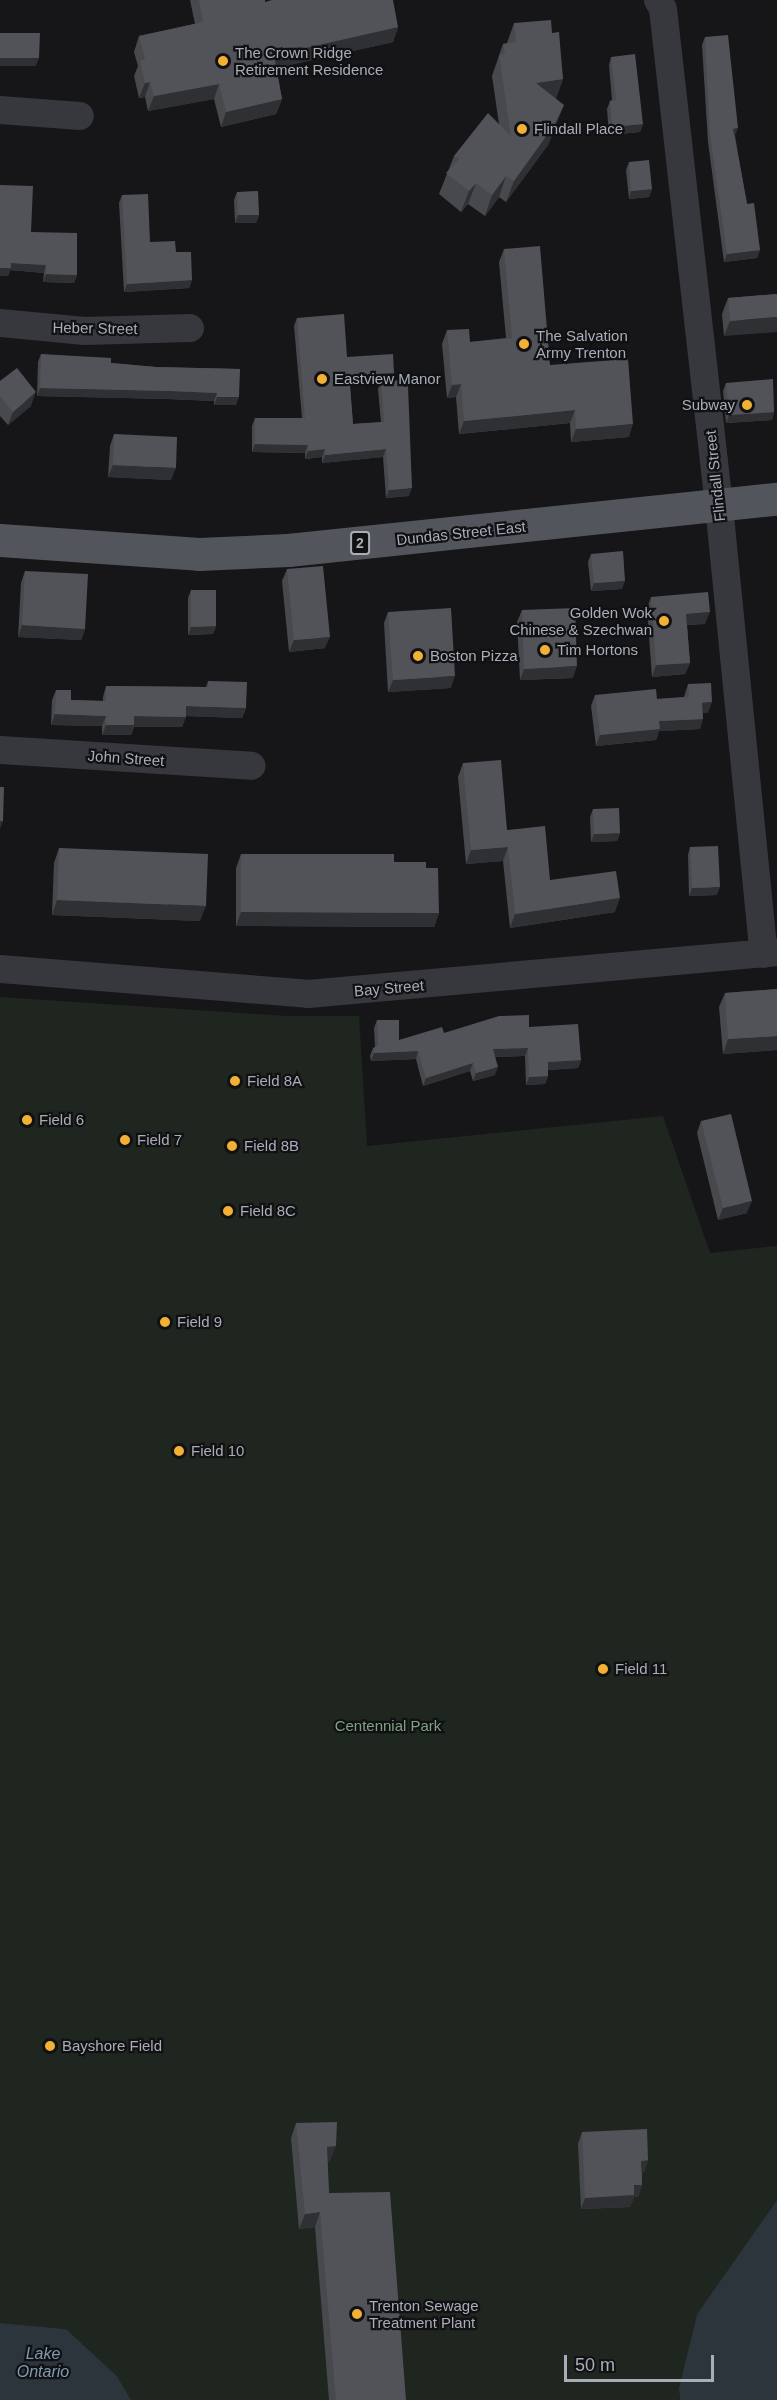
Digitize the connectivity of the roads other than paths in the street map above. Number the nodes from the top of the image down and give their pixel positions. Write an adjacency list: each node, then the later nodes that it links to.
1 (658, 0): 7 (street, Flindall Street)
2 (0, 110): 3 (street)
3 (80, 116)
4 (0, 323): 5 (street, Heber Street)
5 (190, 328)
6 (777, 499): 7 (main road, Dundas Street East / 2)
7 (719, 506): 8 (main road, Dundas Street East / 2); 11 (street, Flindall Street)
8 (0, 540)
9 (0, 750): 10 (street, John Street)
10 (251, 766)
11 (770, 953): 12 (street, Bay Street)
12 (0, 969)

